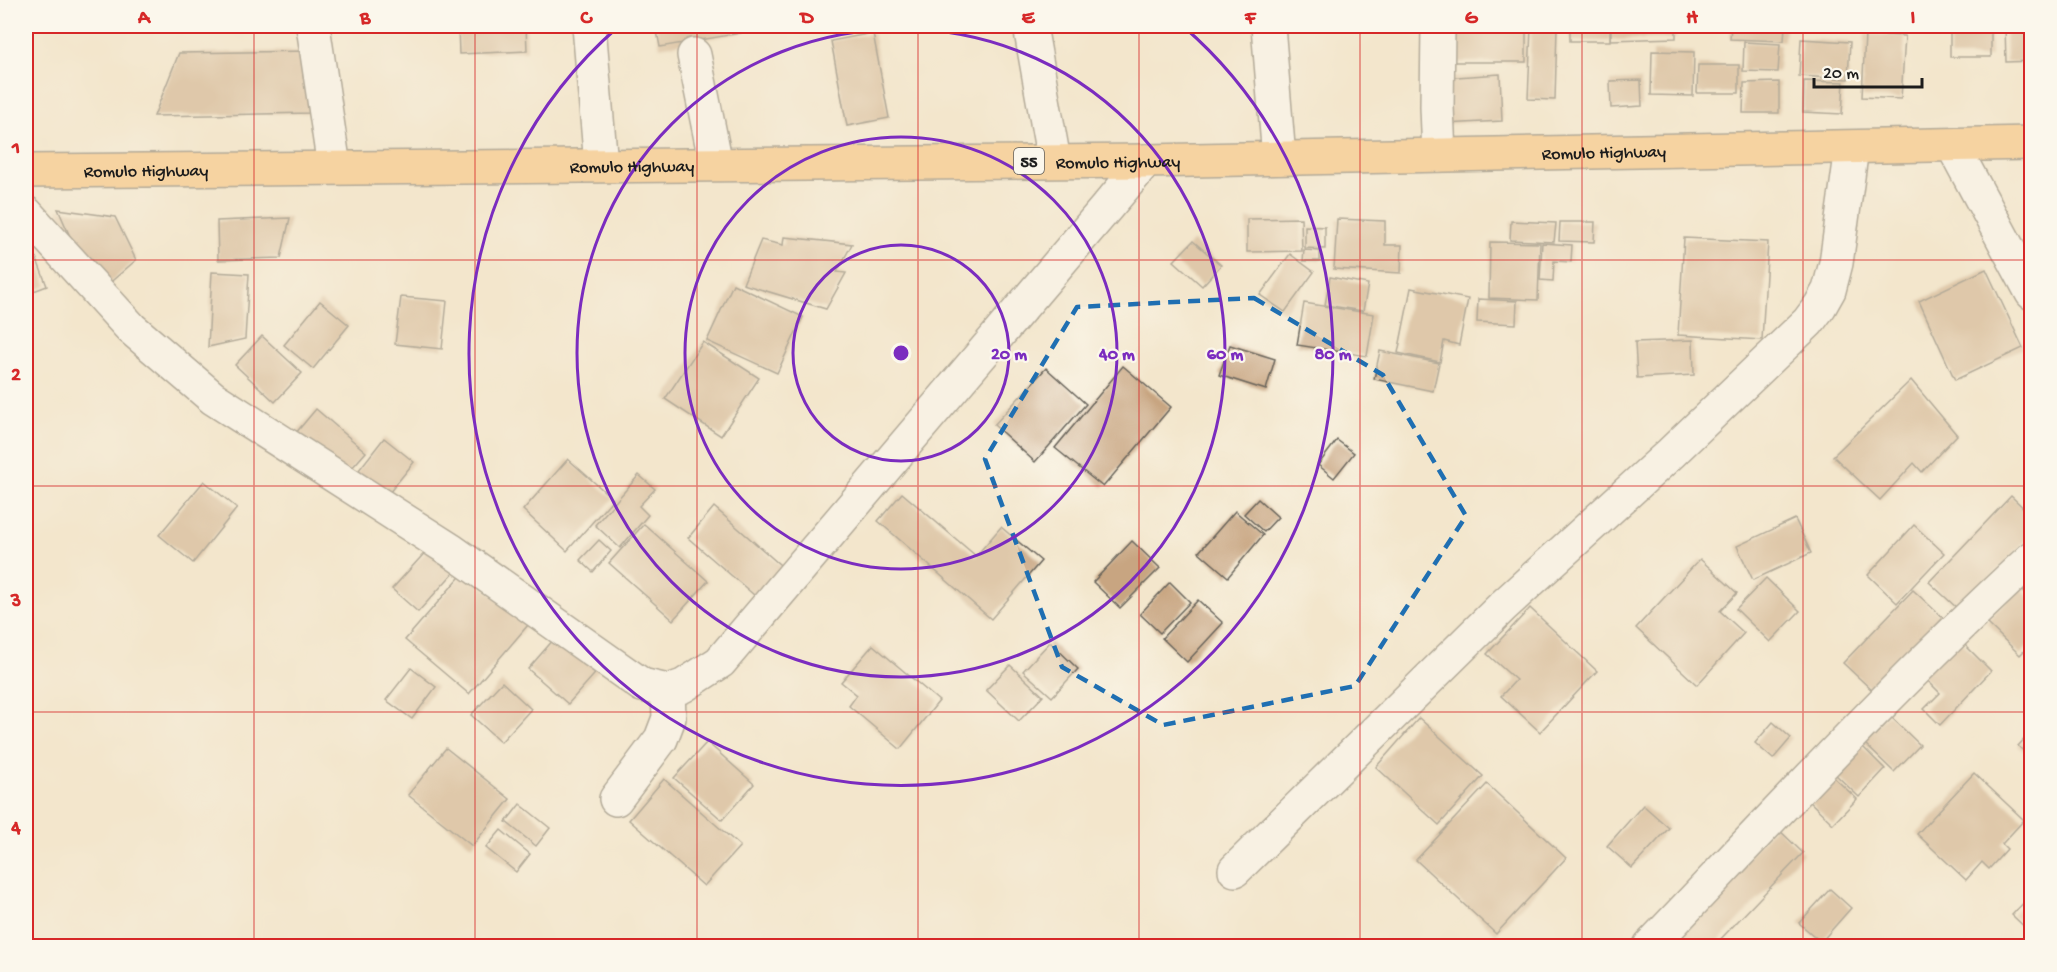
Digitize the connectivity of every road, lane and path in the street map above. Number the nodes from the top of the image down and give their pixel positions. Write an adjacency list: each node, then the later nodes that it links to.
1 (313, 26): 16 (street)
2 (589, 26): 15 (street)
3 (1030, 26): 12 (street)
4 (1268, 26): 11 (street)
5 (1438, 26): 10 (street)
6 (694, 55): 14 (street)
7 (2031, 143): 8 (highway, Romulo Highway / 55)
8 (1953, 146): 9 (highway, Romulo Highway / 55); 19 (street)
9 (1852, 148): 10 (highway, Romulo Highway / 55); 23 (street)
10 (1439, 155): 11 (highway, Romulo Highway / 55)
11 (1279, 158): 13 (highway, Romulo Highway / 55)
12 (1054, 161): 13 (highway, Romulo Highway / 55); 14 (highway, Romulo Highway / 55)
13 (1146, 161): 21 (street)
14 (716, 164): 15 (highway, Romulo Highway / 55)
15 (602, 165): 16 (highway, Romulo Highway / 55)
16 (334, 168): 17 (highway, Romulo Highway / 55)
17 (26, 171)
18 (26, 213): 21 (street)
19 (2031, 293)
20 (2031, 558): 24 (street)
21 (668, 691): 22 (street)
22 (616, 799)
23 (1235, 870)
24 (1650, 946)

